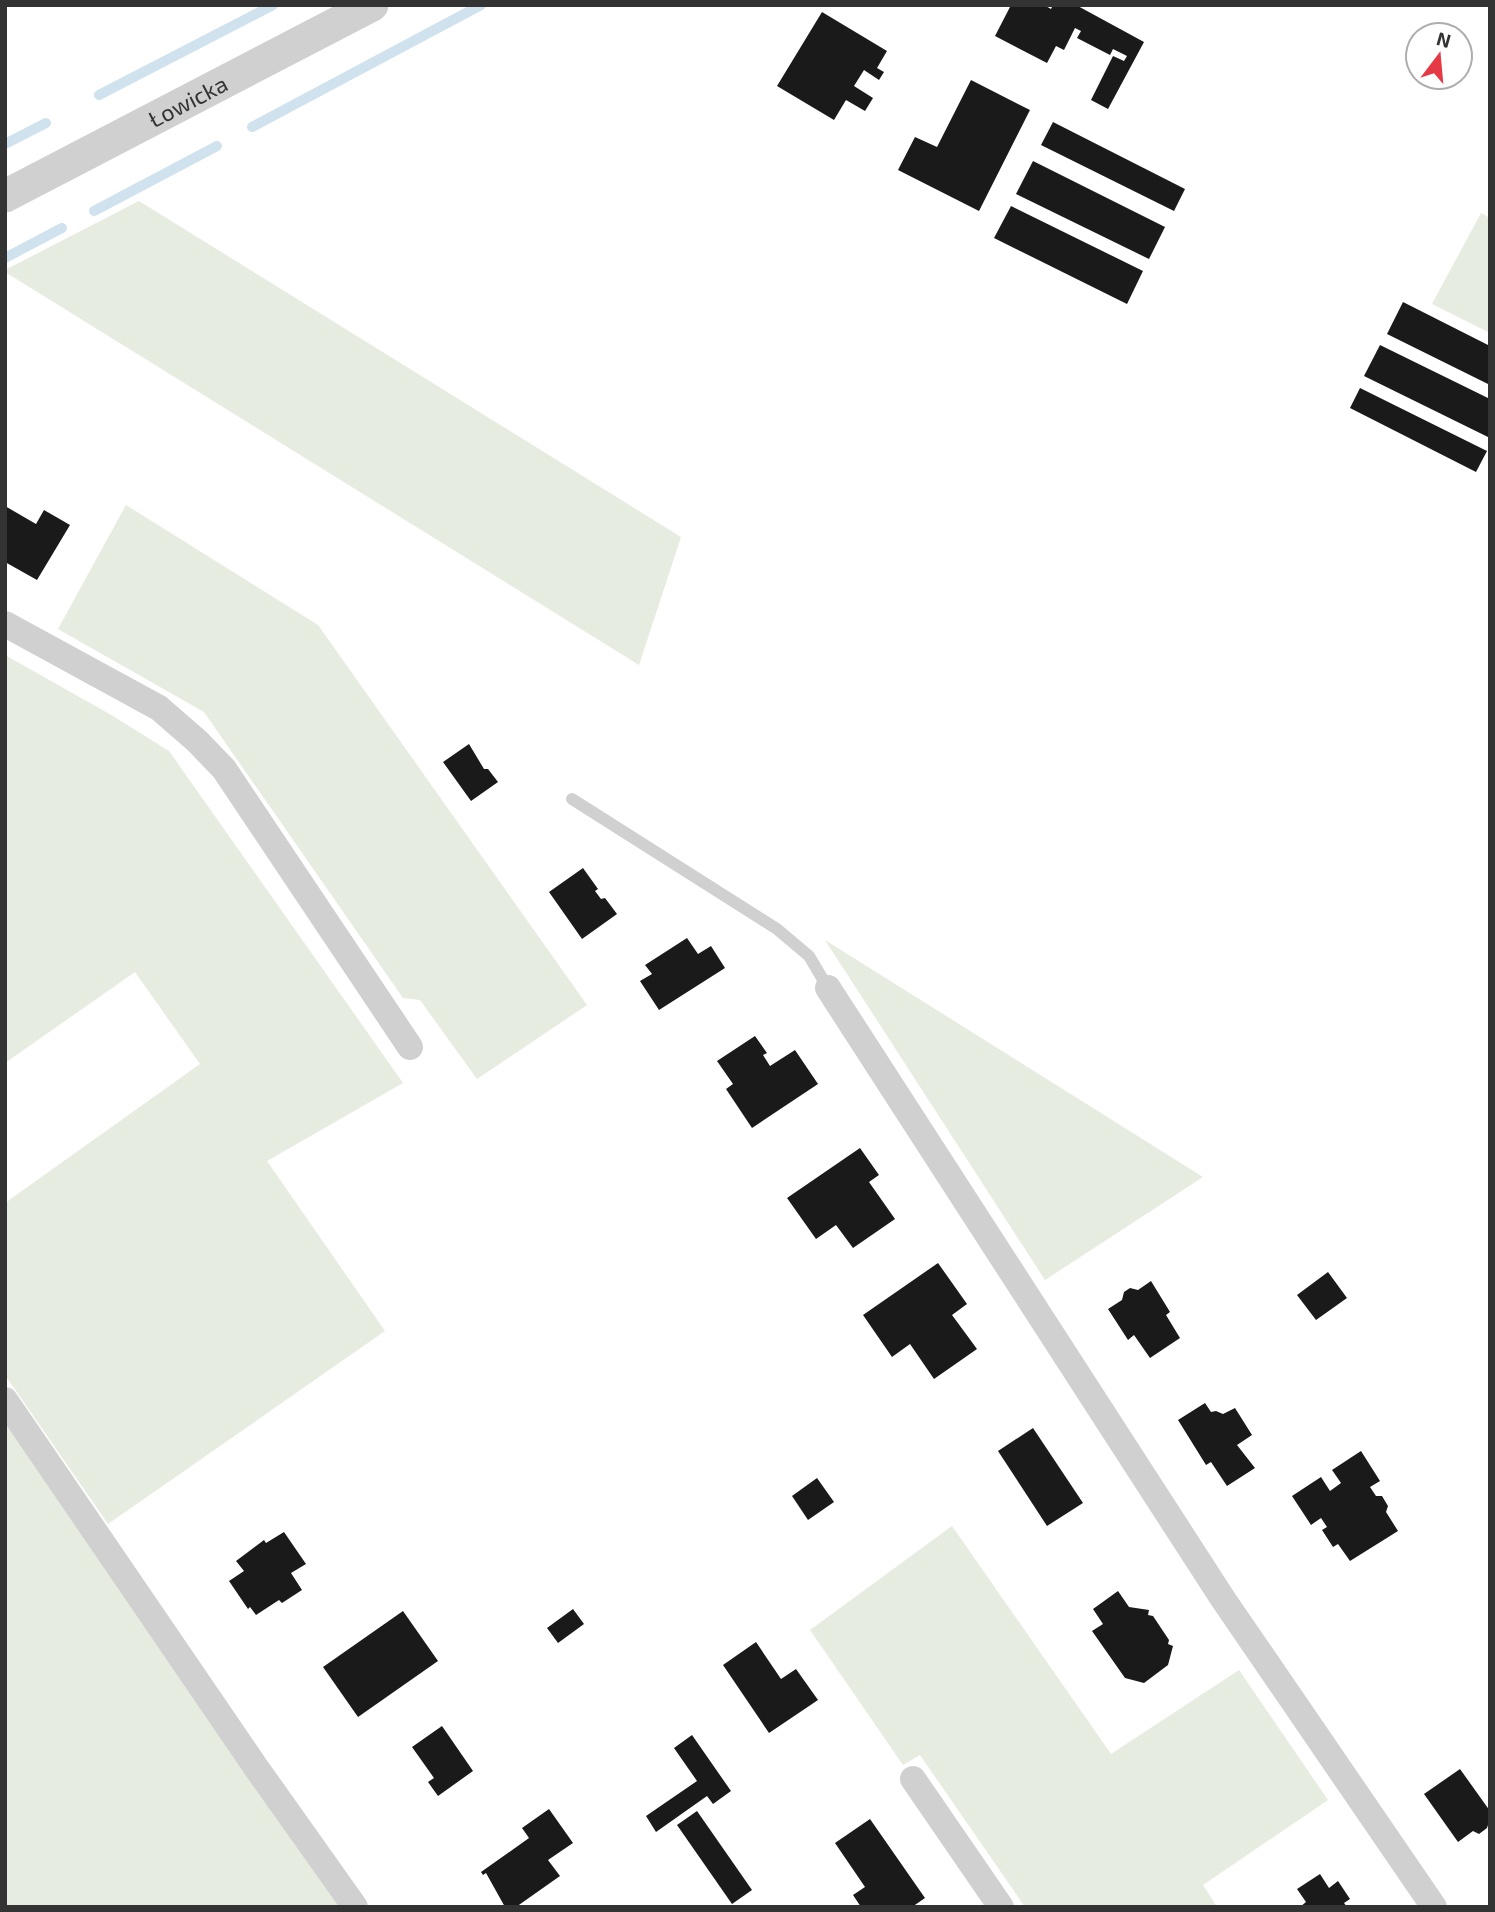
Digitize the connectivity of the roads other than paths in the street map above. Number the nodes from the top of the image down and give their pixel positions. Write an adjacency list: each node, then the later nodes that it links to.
1 (372, 5): 2 (street, Łowicka)
2 (5, 196)
3 (5, 624): 6 (street)
4 (572, 799): 5 (lane)
5 (828, 988): 11 (street)
6 (410, 1047)
7 (5, 1400): 9 (street)
8 (913, 1779): 10 (street)
9 (355, 1907)
10 (1001, 1907)
11 (1434, 1907)

